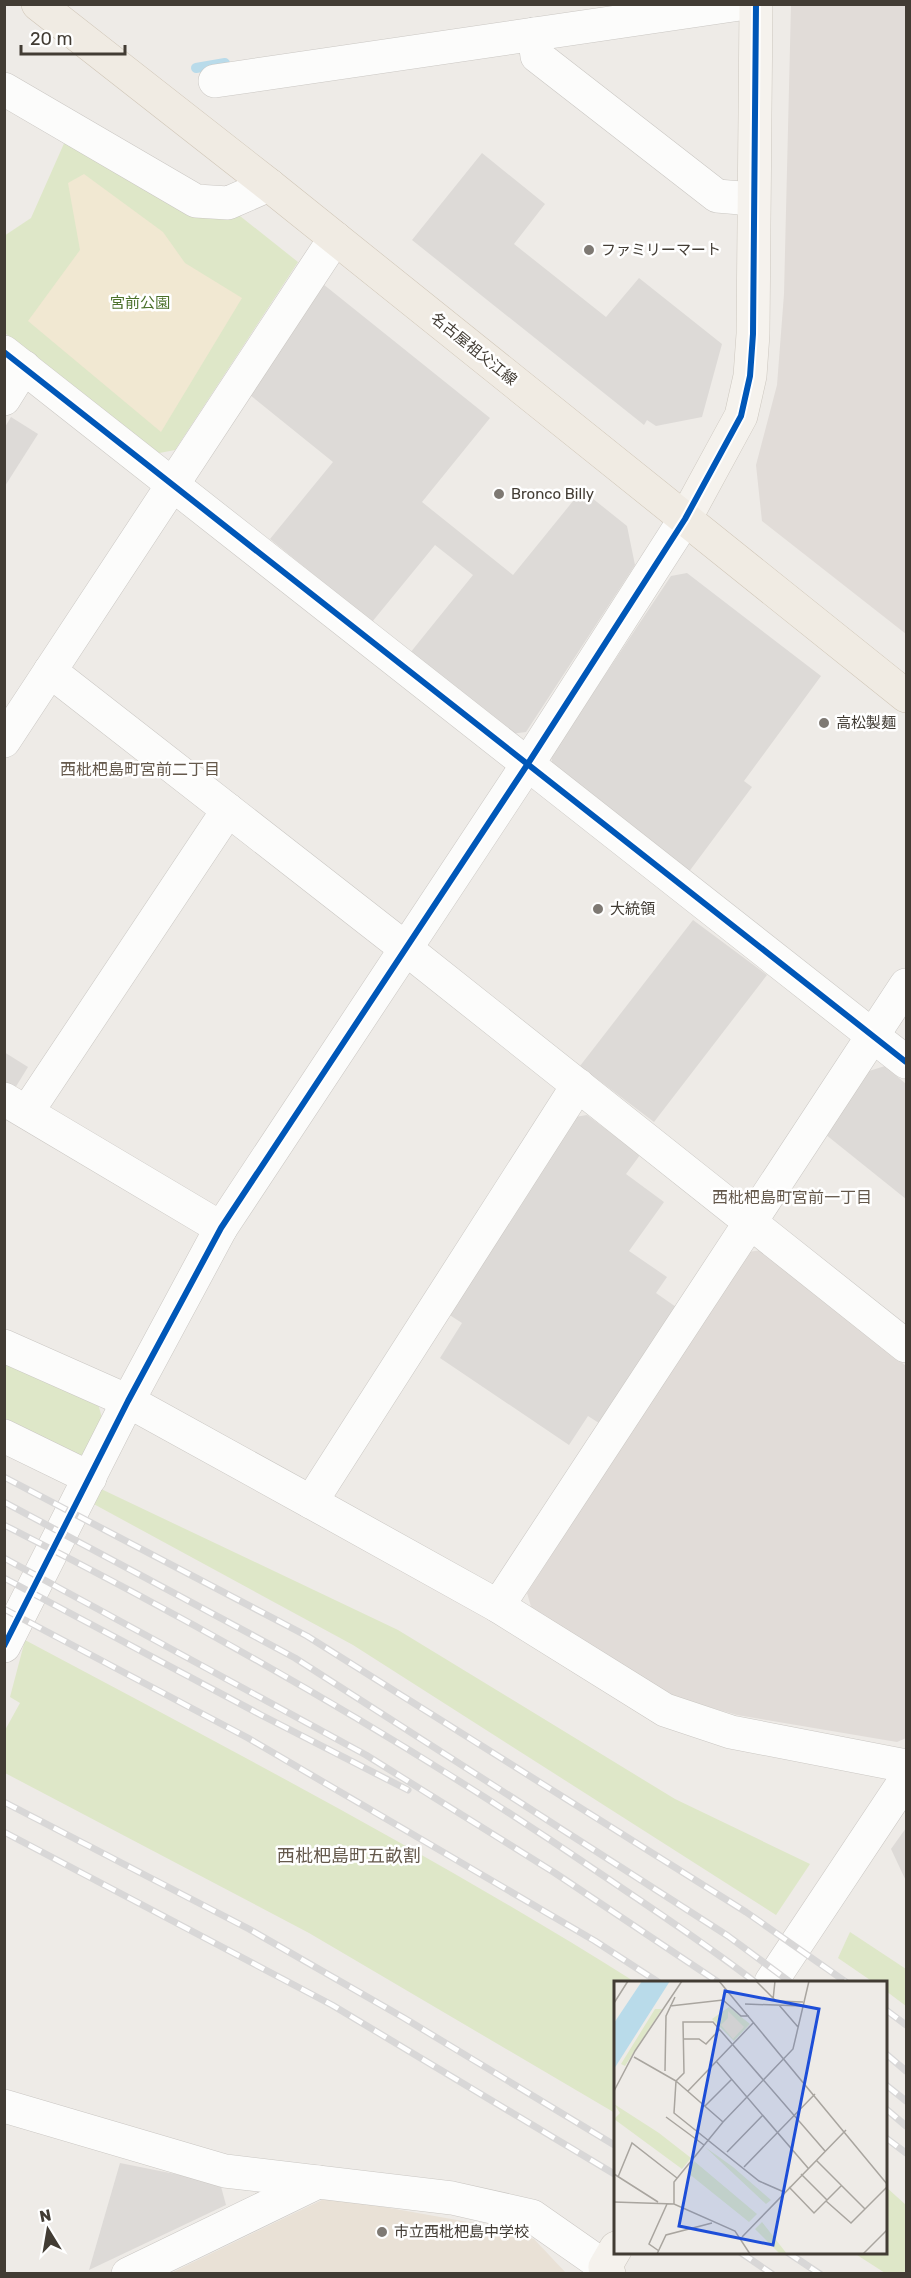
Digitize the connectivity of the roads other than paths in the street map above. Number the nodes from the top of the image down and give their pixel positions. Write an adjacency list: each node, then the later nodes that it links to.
1 (38, 4): 7 (main road, 名古屋祖父江線)
2 (740, 4): 4 (street)
3 (756, 4): 8 (street)
4 (534, 34): 5 (street); 8 (street)
5 (215, 81)
6 (4, 88): 7 (street)
7 (269, 185): 9 (main road, 名古屋祖父江線)
8 (753, 199): 13 (street)
9 (335, 238): 12 (street); 13 (main road, 名古屋祖父江線)
10 (14, 360): 11 (street); 12 (street)
11 (4, 399)
12 (173, 485): 14 (street); 17 (street)
13 (685, 519): 15 (main road, 名古屋祖父江線); 17 (street)
14 (50, 671): 16 (street); 18 (street)
15 (906, 696)
16 (4, 741)
17 (529, 762): 19 (street); 21 (street)
18 (228, 810): 19 (street); 24 (street)
19 (405, 948): 23 (street); 26 (street)
20 (906, 985): 21 (street)
21 (873, 1036): 22 (street); 25 (street)
22 (906, 1062)
23 (578, 1085): 25 (street); 32 (street)
24 (16, 1105): 26 (street)
25 (750, 1222): 28 (street); 33 (street)
26 (221, 1228): 29 (street)
27 (4, 1346): 29 (street)
28 (906, 1346)
29 (128, 1401): 31 (street); 32 (street)
30 (4, 1436): 31 (street)
31 (90, 1478): 34 (street)
32 (311, 1502): 33 (street)
33 (498, 1606): 35 (street)
34 (4, 1646)
35 (906, 1766)
36 (906, 1779): 37 (street)
37 (772, 1981)
38 (4, 2106): 39 (street)
39 (318, 2182): 40 (street); 41 (street)
40 (610, 2263)
41 (128, 2274)

